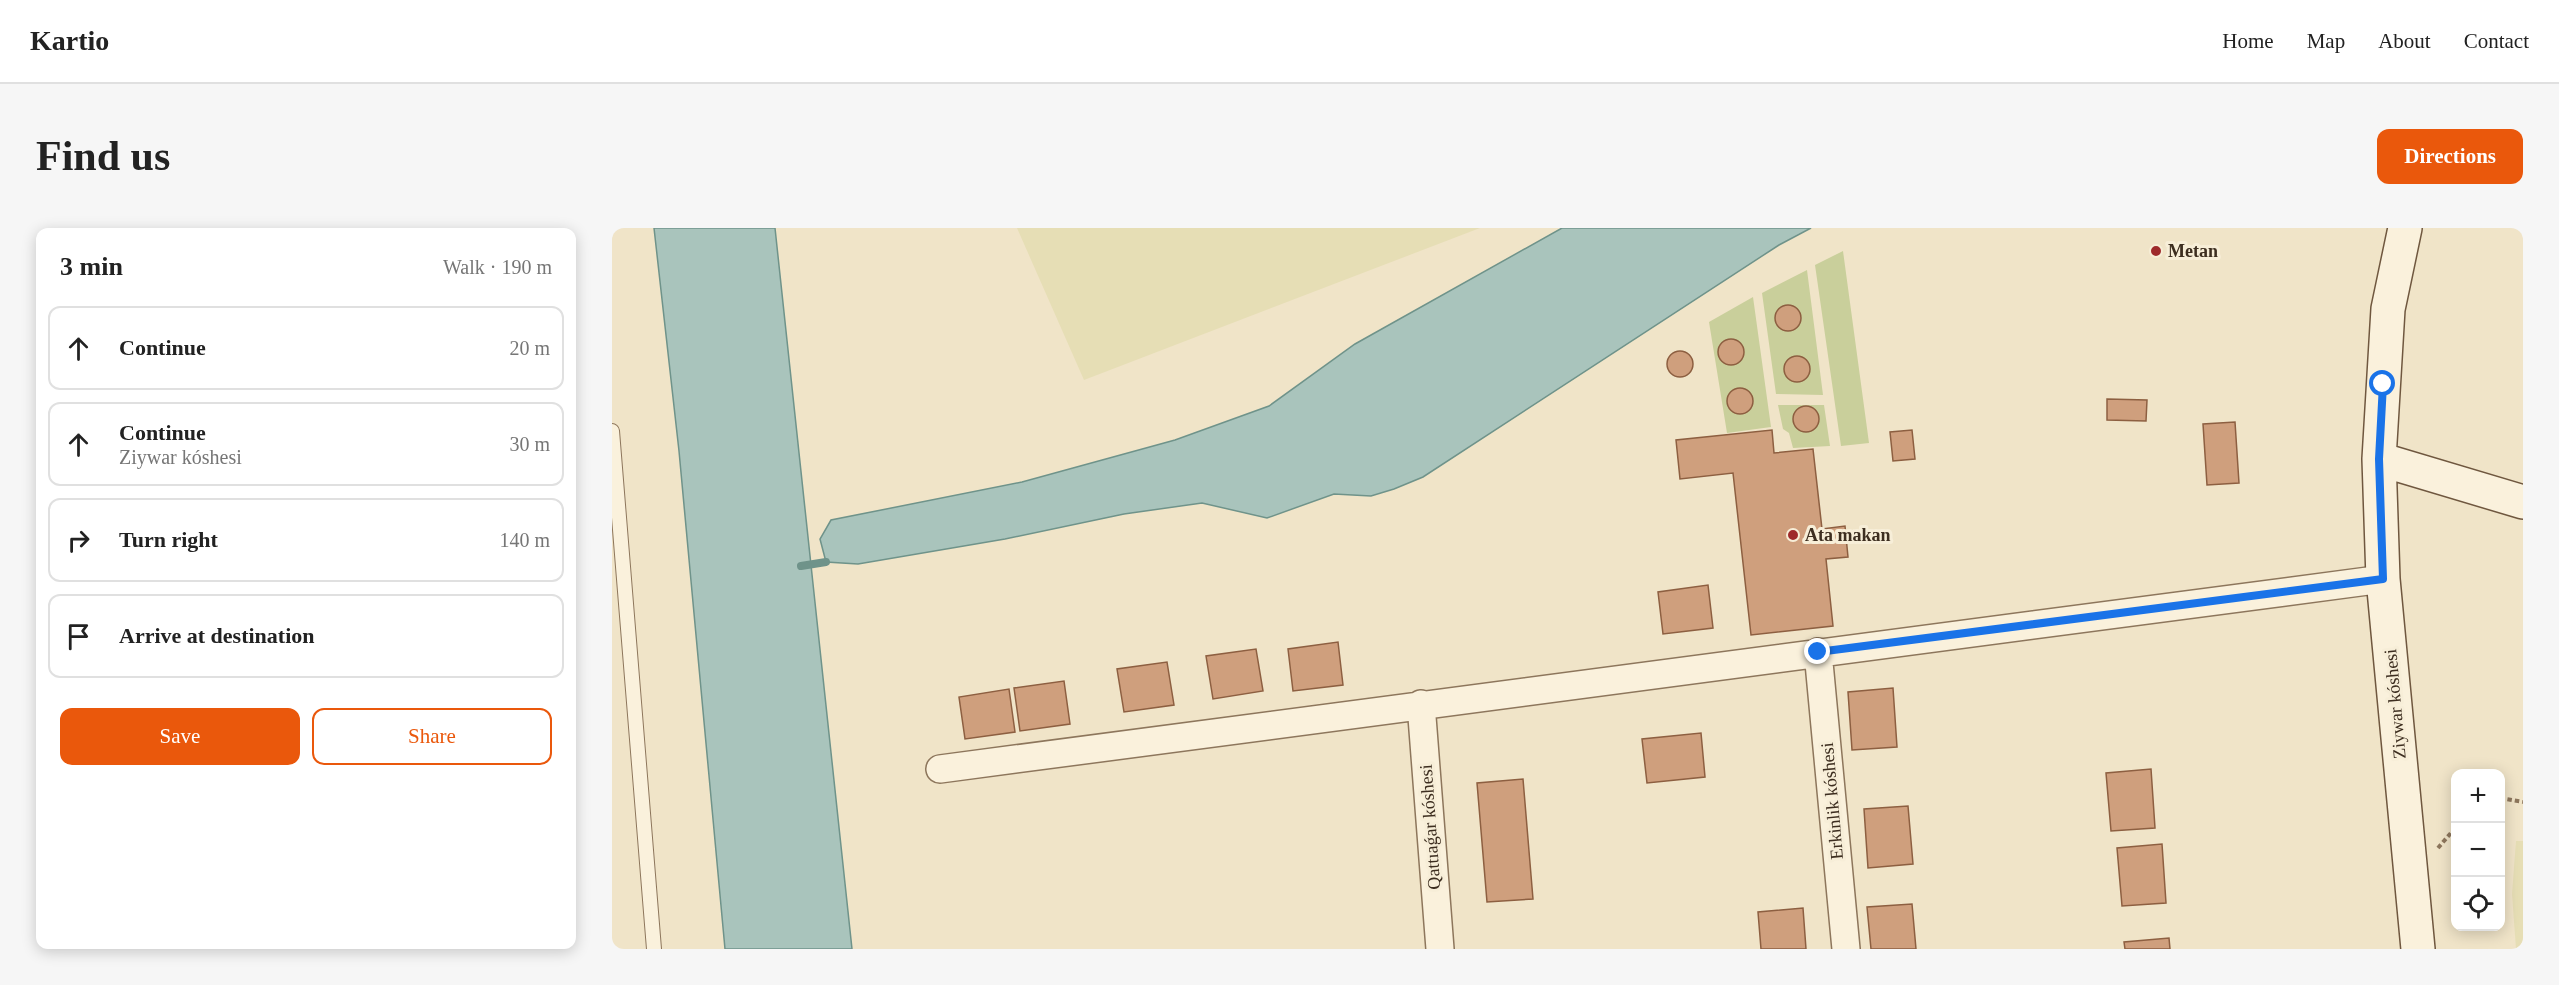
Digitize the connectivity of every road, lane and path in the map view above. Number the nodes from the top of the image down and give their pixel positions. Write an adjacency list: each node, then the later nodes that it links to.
1 (2405, 228): 3 (main road, Ziywar kóshesi)
2 (612, 431): 11 (lane)
3 (2379, 459): 4 (main road); 5 (main road, Ziywar kóshesi)
4 (2523, 502)
5 (2383, 579): 6 (street); 14 (main road, Ziywar kóshesi)
6 (1818, 652): 7 (street); 13 (street, Erkinlik kóshesi)
7 (1421, 704): 8 (street); 12 (street, Qattıaǵar kóshesi)
8 (940, 769)
9 (2505, 799): 10 (path)
10 (2523, 802)
11 (654, 949)
12 (1440, 949)
13 (1845, 949)
14 (2418, 949)

